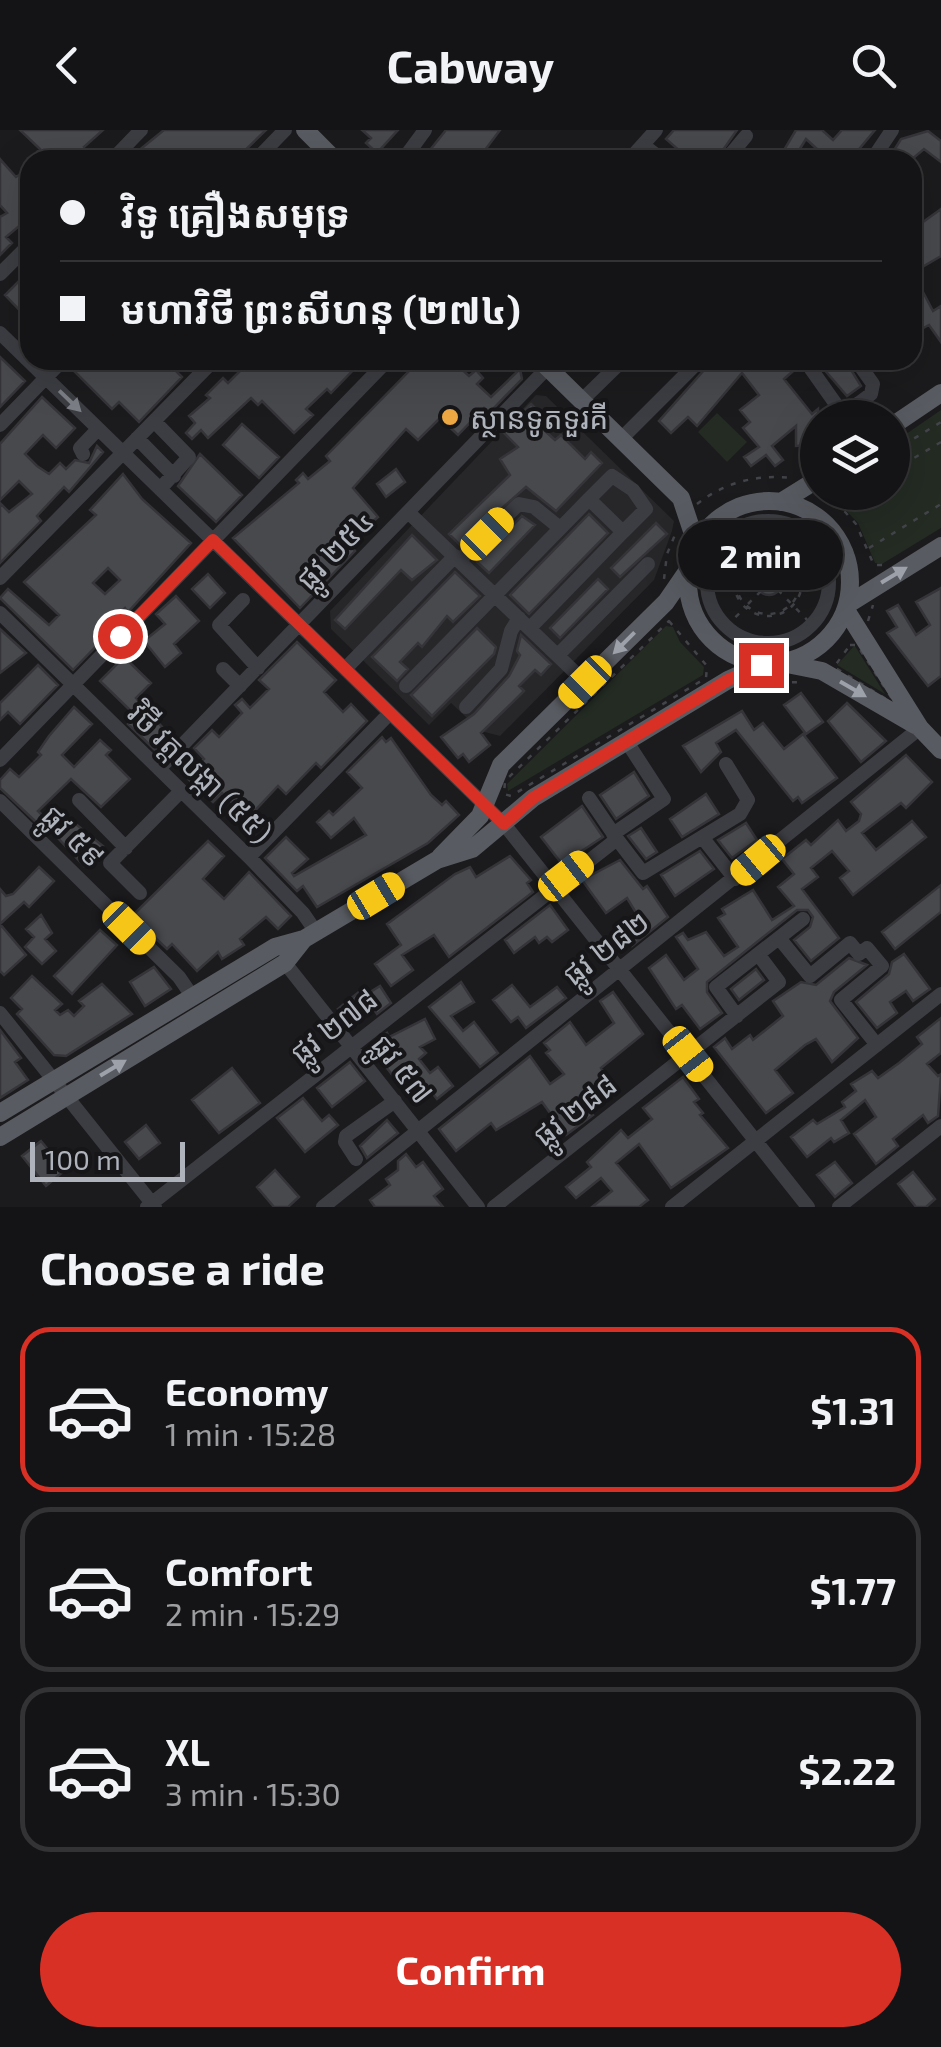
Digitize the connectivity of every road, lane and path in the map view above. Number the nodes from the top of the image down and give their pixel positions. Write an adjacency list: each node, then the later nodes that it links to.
1 (141, 130): 7 (street)
2 (286, 130): 8 (street)
3 (305, 130): 9 (main road)
4 (656, 130): 6 (street)
5 (746, 136): 12 (street)
6 (643, 145): 10 (street); 11 (street)
7 (122, 150)
8 (266, 150)
9 (326, 150)
10 (638, 150)
11 (649, 150)
12 (734, 150)
13 (20, 254): 14 (street)
14 (0, 274)
15 (0, 333): 16 (street)
16 (20, 353)
17 (38, 370): 27 (street)
18 (54, 370): 27 (street)
19 (204, 370): 33 (street)
20 (378, 370): 62 (street)
21 (541, 370): 58 (street, ផ្លូវ ២៥៤)
22 (555, 370): 31 (main road)
23 (613, 370): 31 (street)
24 (690, 370): 39 (street)
25 (812, 370): 29 (street)
26 (863, 370): 30 (street)
27 (46, 378): 35 (street); 36 (street, one-way to 36)
28 (941, 392): 32 (main road)
29 (833, 400)
30 (863, 400)
31 (582, 401): 39 (main road)
32 (910, 414)
33 (154, 421): 37 (street); 38 (street)
34 (941, 422): 40 (path)
35 (0, 425)
36 (98, 428): 43 (street); 45 (street)
37 (167, 433): 42 (street); 47 (street)
38 (137, 438): 42 (street); 43 (street)
39 (621, 439): 46 (main road)
40 (910, 441)
41 (941, 442): 44 (path)
42 (149, 450): 47 (street)
43 (123, 453): 45 (street); 49 (street)
44 (910, 460)
45 (93, 463): 75 (street)
46 (652, 470): 50 (street); 55 (main road)
47 (174, 476): 49 (street)
48 (800, 481): 55 (path)
49 (160, 489): 62 (street)
50 (634, 490): 52 (street); 60 (street)
51 (800, 494): 53 (main road)
52 (589, 499): 59 (street); 60 (street)
53 (781, 502): 57 (main road); 83 (main road)
54 (941, 504): 66 (path)
55 (688, 505): 57 (main road); 64 (main road); 80 (path)
56 (844, 510): 66 (path)
57 (727, 511): 64 (main road)
58 (408, 512): 68 (street); 87 (street, ផ្លូវ ២៥៤)
59 (560, 528): 68 (street); 78 (street)
60 (623, 532): 85 (street)
61 (726, 539): 63 (street); 69 (path); 89 (street)
62 (213, 540): 87 (street); 100 (street)
63 (812, 540): 70 (path); 88 (street)
64 (696, 543): 72 (main road)
65 (941, 546): 83 (main road, one-way to 65)
66 (868, 548): 67 (path)
67 (897, 557)
68 (458, 558): 78 (street); 97 (street)
69 (746, 559): 70 (path); 73 (path); 82 (path)
70 (792, 560): 74 (path); 81 (path)
71 (648, 564): 90 (street)
72 (688, 570): 80 (main road); 92 (main road)
73 (761, 574)
74 (777, 574)
75 (0, 578)
76 (778, 590): 81 (path)
77 (761, 591): 82 (path)
78 (495, 594): 85 (street); 102 (street)
79 (243, 600): 94 (street)
80 (666, 602): 86 (path); 99 (main road, one-way to 99)
81 (793, 604): 82 (path); 88 (path)
82 (746, 607): 89 (path)
83 (846, 608): 91 (main road); 105 (main road)
84 (0, 614): 100 (street, វិថី វត្តលង្កា (៥៥))
85 (525, 623): 90 (street); 103 (street)
86 (674, 624): 93 (path); 93 (path)
87 (299, 625): 94 (street, ផ្លូវ ២៥៤); 97 (street)
88 (812, 625): 89 (street)
89 (726, 626)
90 (558, 655): 99 (street)
91 (782, 663): 92 (main road); 95 (main road)
92 (761, 665): 98 (main road)
93 (706, 666): 98 (path)
94 (258, 668): 101 (street, ផ្លូវ ២៥៤)
95 (828, 668): 95 (path); 98 (path); 105 (main road, one-way to 105)
96 (224, 669): 101 (street)
97 (345, 670): 104 (street)
98 (728, 680): 106 (main road)
99 (585, 682): 115 (main road)
100 (73, 685): 108 (street); 110 (street, វិថី វត្តលង្កា (៥៥))
101 (240, 686): 110 (street, ផ្លូវ ២៥៤)
102 (406, 686)
103 (466, 707)
104 (390, 713): 115 (street); 120 (street)
105 (920, 728): 107 (main road); 122 (street, ផ្លូវ ២៨២)
106 (627, 742): 116 (main road); 117 (street, ផ្លូវ ២៧៨)
107 (941, 750)
108 (0, 760)
109 (726, 764): 118 (street)
110 (160, 770): 111 (street, វិថី វត្តលង្កា (៥៥))
111 (182, 791): 119 (street); 120 (street, វិថី វត្តលង្កា (៥៥))
112 (590, 798): 117 (street)
113 (78, 800): 119 (street)
114 (0, 801): 132 (street, ផ្លូវ ៥៩)
115 (486, 805): 116 (street); 121 (main road)
116 (504, 824): 121 (main road); 123 (street)
117 (615, 837): 118 (street); 123 (street, ផ្លូវ ២៧៨)
118 (702, 838): 122 (street)
119 (126, 848): 124 (street)
120 (249, 857): 126 (street, វិថី វត្តលង្កា (៥៥))
121 (437, 860): 126 (main road)
122 (735, 879): 130 (street, ផ្លូវ ២៨២)
123 (554, 885): 130 (street); 136 (street, ផ្លូវ ២៧៨)
124 (140, 893)
125 (803, 919): 127 (street)
126 (310, 936): 129 (main road); 132 (main road)
127 (779, 938): 128 (street); 135 (street)
128 (758, 954): 134 (street, ផ្លូវ ២៨៨); 134 (street)
129 (285, 963): 136 (street, ផ្លូវ ៥៧); 139 (main road, one-way to 129)
130 (620, 970): 137 (street); 143 (street, ផ្លូវ ២៨២)
131 (941, 994): 135 (street)
132 (192, 996): 138 (main road)
133 (0, 1012): 138 (street)
134 (738, 1016): 137 (street, ផ្លូវ ២៨៨)
135 (876, 1045): 145 (street)
136 (350, 1046): 140 (street, ផ្លូវ ៥៧); 147 (street, ផ្លូវ ២៧៨)
137 (688, 1054): 145 (street); 150 (street, ផ្លូវ ២៨៨)
138 (54, 1080): 139 (street); 141 (main road)
139 (66, 1096): 144 (main road); 147 (street)
140 (395, 1101): 143 (street, ផ្លូវ ៥៧); 146 (street)
141 (0, 1113)
142 (941, 1126): 153 (street)
143 (418, 1131): 148 (street, ផ្លូវ ២៨២); 149 (street, ផ្លូវ ៥៧)
144 (0, 1137)
145 (756, 1141): 151 (street); 152 (street)
146 (356, 1158)
147 (151, 1206)
148 (324, 1207)
149 (478, 1207)
150 (494, 1207)
151 (672, 1207)
152 (808, 1207)
153 (839, 1207)

